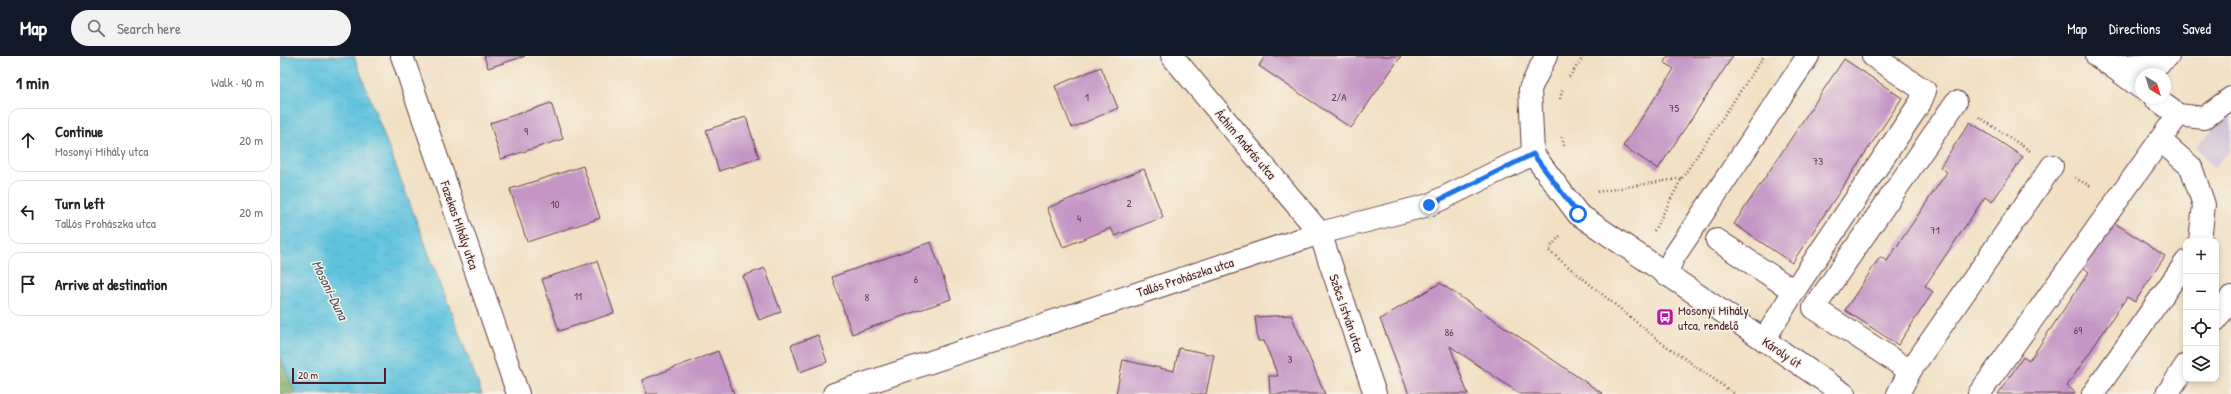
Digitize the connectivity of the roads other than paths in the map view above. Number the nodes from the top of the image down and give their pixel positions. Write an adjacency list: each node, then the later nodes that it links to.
1 (402, 56): 27 (street, Fazekas Mihály utca)
2 (1172, 56): 16 (street, Áchim András utca)
3 (1546, 56): 14 (street)
4 (1808, 56): 20 (street)
5 (1873, 56): 21 (street)
6 (2168, 56): 7 (street)
7 (2105, 61): 8 (street)
8 (2135, 84)
9 (2231, 98): 12 (street)
10 (1956, 102): 26 (street)
11 (2163, 104): 12 (street)
12 (2178, 115): 13 (street)
13 (2160, 140): 17 (street); 32 (street)
14 (1533, 154): 16 (street, Tallós Prohászka utca); 20 (street, Károly út)
15 (2052, 166): 26 (street)
16 (1320, 233): 28 (street, Tallós Prohászka utca); 29 (street, Szőcs István utca)
17 (2200, 238)
18 (1717, 240): 21 (street)
19 (2183, 266): 33 (street)
20 (1666, 275): 24 (street, Károly út)
21 (1794, 292): 24 (street)
22 (2231, 297): 23 (street)
23 (2219, 315)
24 (1764, 340): 30 (street, Károly út)
25 (2183, 370): 34 (street)
26 (1910, 371): 31 (street)
27 (518, 394)
28 (834, 394)
29 (1375, 394)
30 (1844, 394)
31 (1898, 394)
32 (1979, 394)
33 (2093, 394)
34 (2167, 394)

